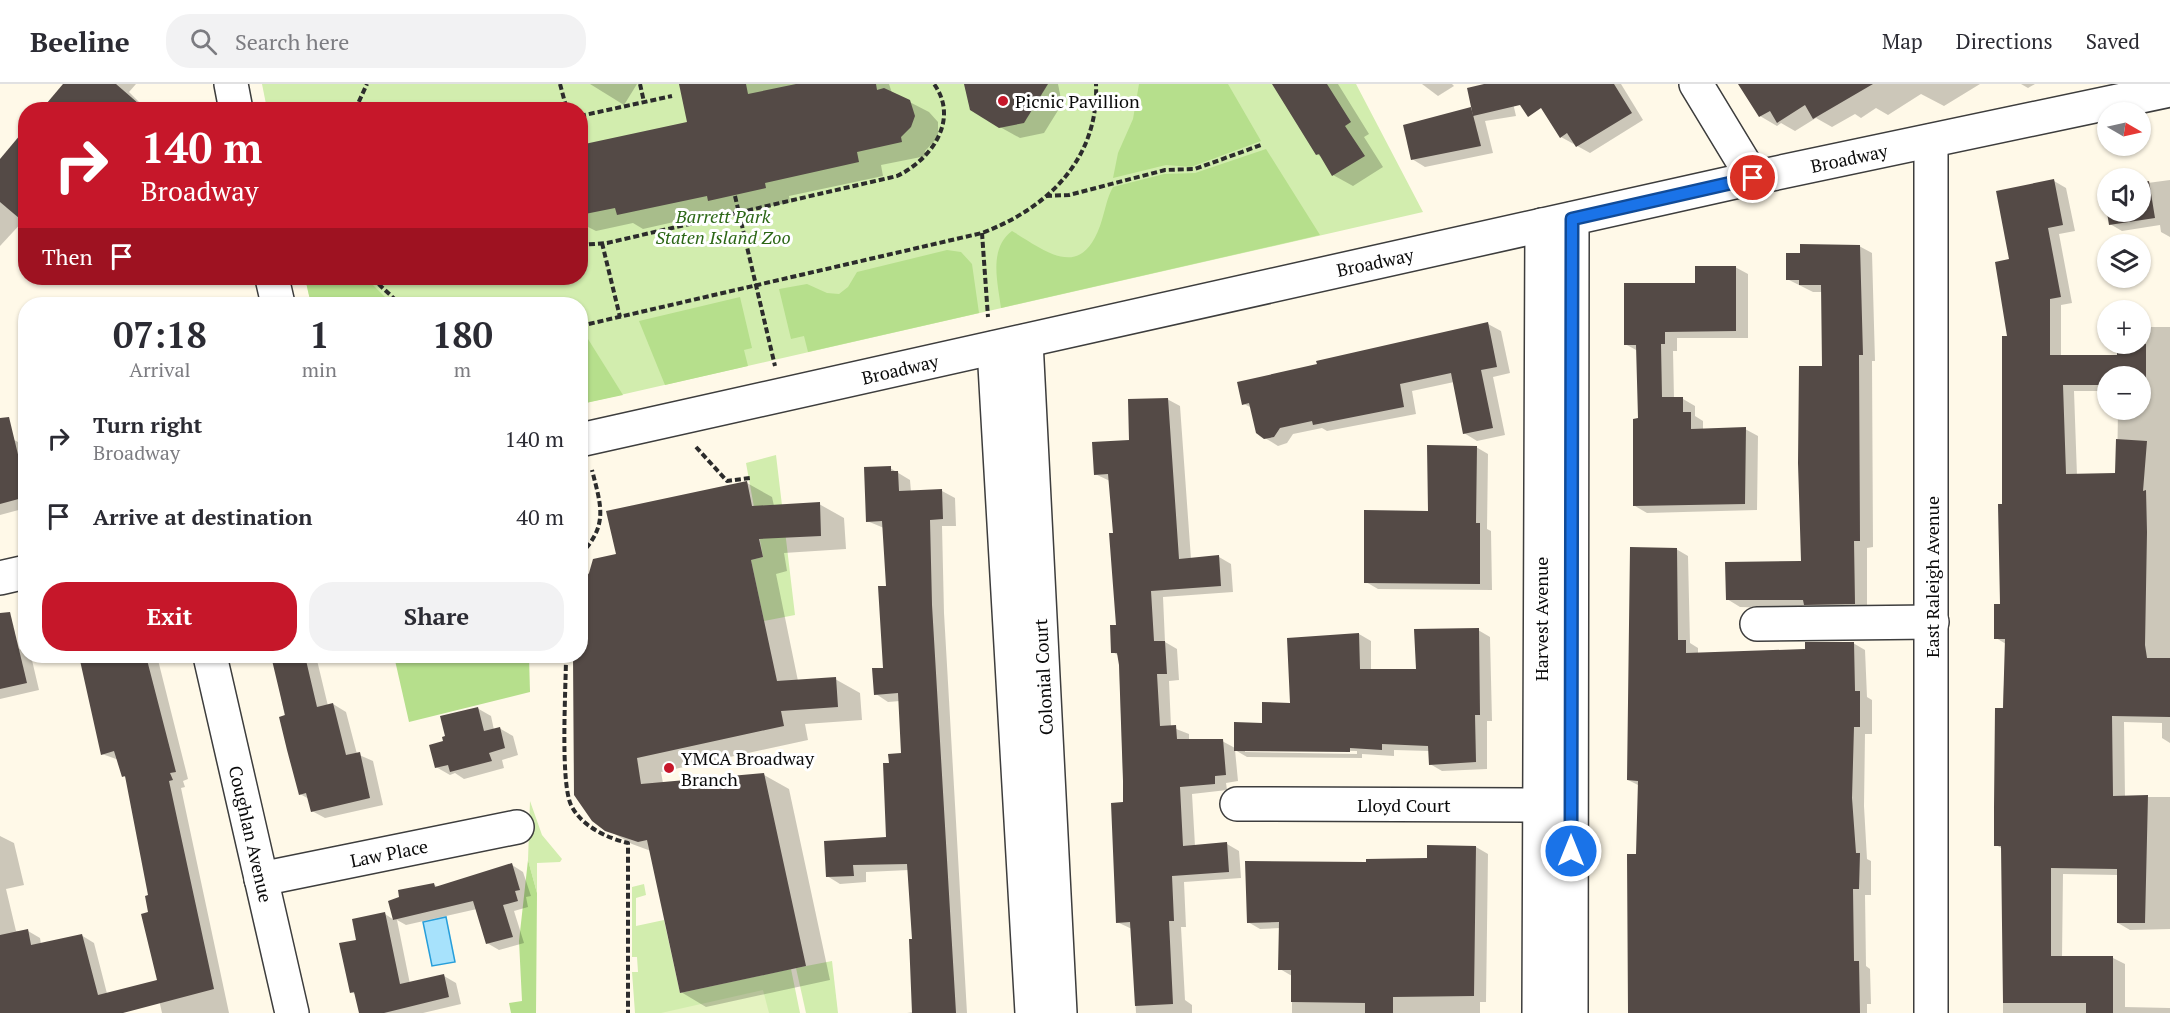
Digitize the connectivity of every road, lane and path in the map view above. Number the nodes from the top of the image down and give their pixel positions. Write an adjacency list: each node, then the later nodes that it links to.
1 (231, 84): 10 (street)
2 (367, 84): 11 (path)
3 (560, 84): 12 (path)
4 (640, 84): 13 (path)
5 (934, 84): 20 (path)
6 (1096, 84): 19 (path)
7 (1696, 84): 17 (street)
8 (2170, 90): 15 (street, Broadway)
9 (672, 96): 13 (path)
10 (234, 102)
11 (359, 102)
12 (565, 102)
13 (644, 102): 14 (path)
14 (588, 114)
15 (1931, 141): 17 (street, Broadway); 41 (street, East Raleigh Avenue)
16 (1261, 145): 19 (path)
17 (1753, 178): 21 (street, Broadway)
18 (735, 195): 20 (path)
19 (1046, 196): 22 (path)
20 (739, 212): 23 (path); 26 (path)
21 (1557, 222): 31 (street, Broadway); 46 (street, Harvest Avenue)
22 (982, 233): 26 (path); 30 (path)
23 (602, 243): 24 (path); 28 (path)
24 (588, 244)
25 (380, 285): 27 (path)
26 (756, 285): 28 (path); 32 (path)
27 (392, 297)
28 (620, 317): 29 (path)
29 (588, 324)
30 (991, 334): 31 (street, Broadway); 34 (street, Broadway); 40 (street, Colonial Court)
31 (1026, 340): 40 (street, Colonial Court)
32 (775, 369)
33 (693, 444): 36 (path)
34 (588, 453)
35 (588, 463): 37 (path)
36 (750, 478)
37 (588, 545)
38 (18, 574): 39 (street)
39 (0, 578)
40 (1024, 596): 47 (street, Colonial Court)
41 (1932, 622): 42 (street); 56 (street, East Raleigh Avenue)
42 (1757, 624)
43 (212, 663): 49 (street, Coughlan Avenue)
44 (566, 663): 51 (path)
45 (1237, 804): 46 (street, Lloyd Court)
46 (1556, 805): 54 (street, Harvest Avenue); 55 (street, Harvest Avenue)
47 (1036, 818): 52 (street, Colonial Court); 53 (street, Colonial Court)
48 (517, 827): 49 (street, Law Place)
49 (261, 879): 50 (street, Coughlan Avenue)
50 (292, 1013)
51 (628, 1013)
52 (1032, 1013)
53 (1060, 1013)
54 (1539, 1013)
55 (1571, 1013)
56 (1930, 1013)

